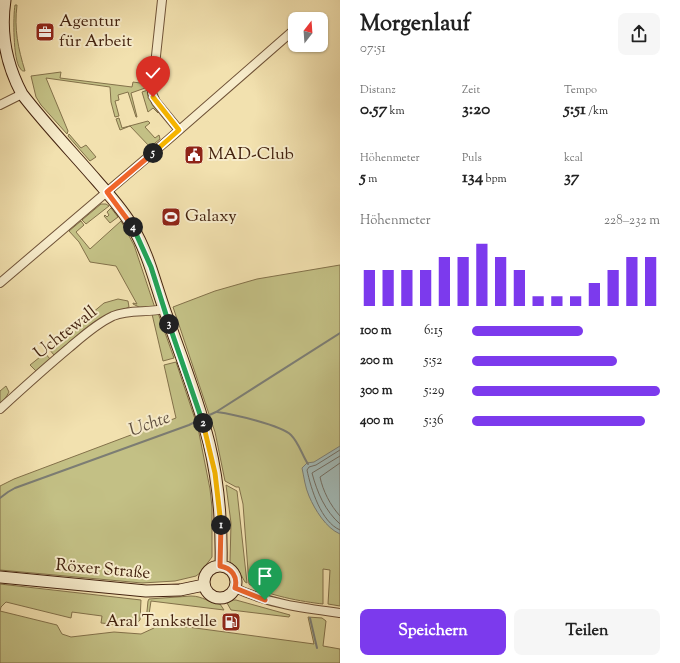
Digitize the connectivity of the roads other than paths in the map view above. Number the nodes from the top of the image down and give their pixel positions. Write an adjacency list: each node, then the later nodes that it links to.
1 (5, 0): 4 (street)
2 (162, 0): 6 (street)
3 (288, 35): 6 (street)
4 (22, 94): 5 (street); 7 (street)
5 (0, 105)
6 (179, 130): 7 (street)
7 (107, 192): 8 (street); 9 (street)
8 (0, 283)
9 (164, 308): 10 (street, Uchtewall); 11 (street)
10 (0, 409)
11 (220, 566): 13 (street); 14 (street)
12 (0, 577): 13 (street, Röxer Straße)
13 (204, 585): 14 (street)
14 (235, 588): 15 (street)
15 (340, 613)

